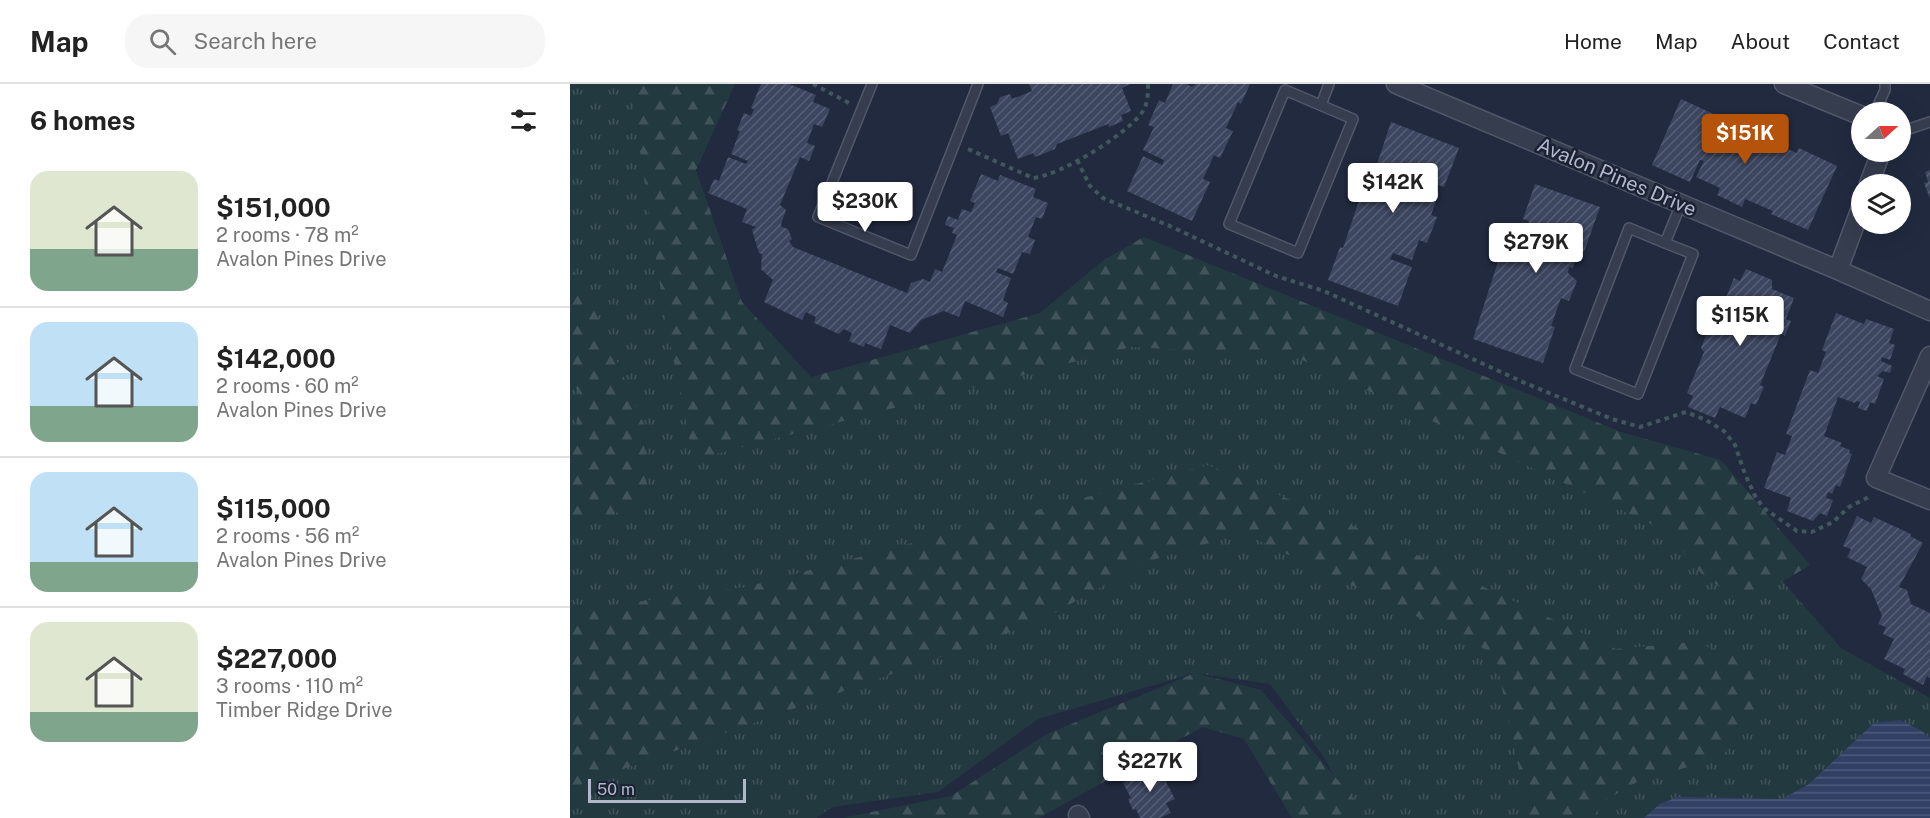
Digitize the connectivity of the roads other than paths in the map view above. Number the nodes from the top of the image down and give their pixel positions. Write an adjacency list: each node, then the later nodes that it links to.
1 (872, 84): 2 (lane)
2 (978, 84)
3 (1329, 84): 8 (lane)
4 (1396, 84): 12 (street, Avalon Pines Drive)
5 (1784, 84): 9 (street)
6 (1885, 84): 7 (lane)
7 (1880, 102)
8 (1321, 105): 8 (lane)
9 (1851, 111)
10 (1930, 122): 11 (lane)
11 (1911, 128)
12 (1681, 204): 14 (lane); 15 (street, Avalon Pines Drive)
13 (1851, 234): 15 (street)
14 (1665, 243): 14 (lane)
15 (1838, 270): 16 (street, Avalon Pines Drive)
16 (1930, 311)
17 (1930, 356): 18 (street)
18 (1930, 500)

